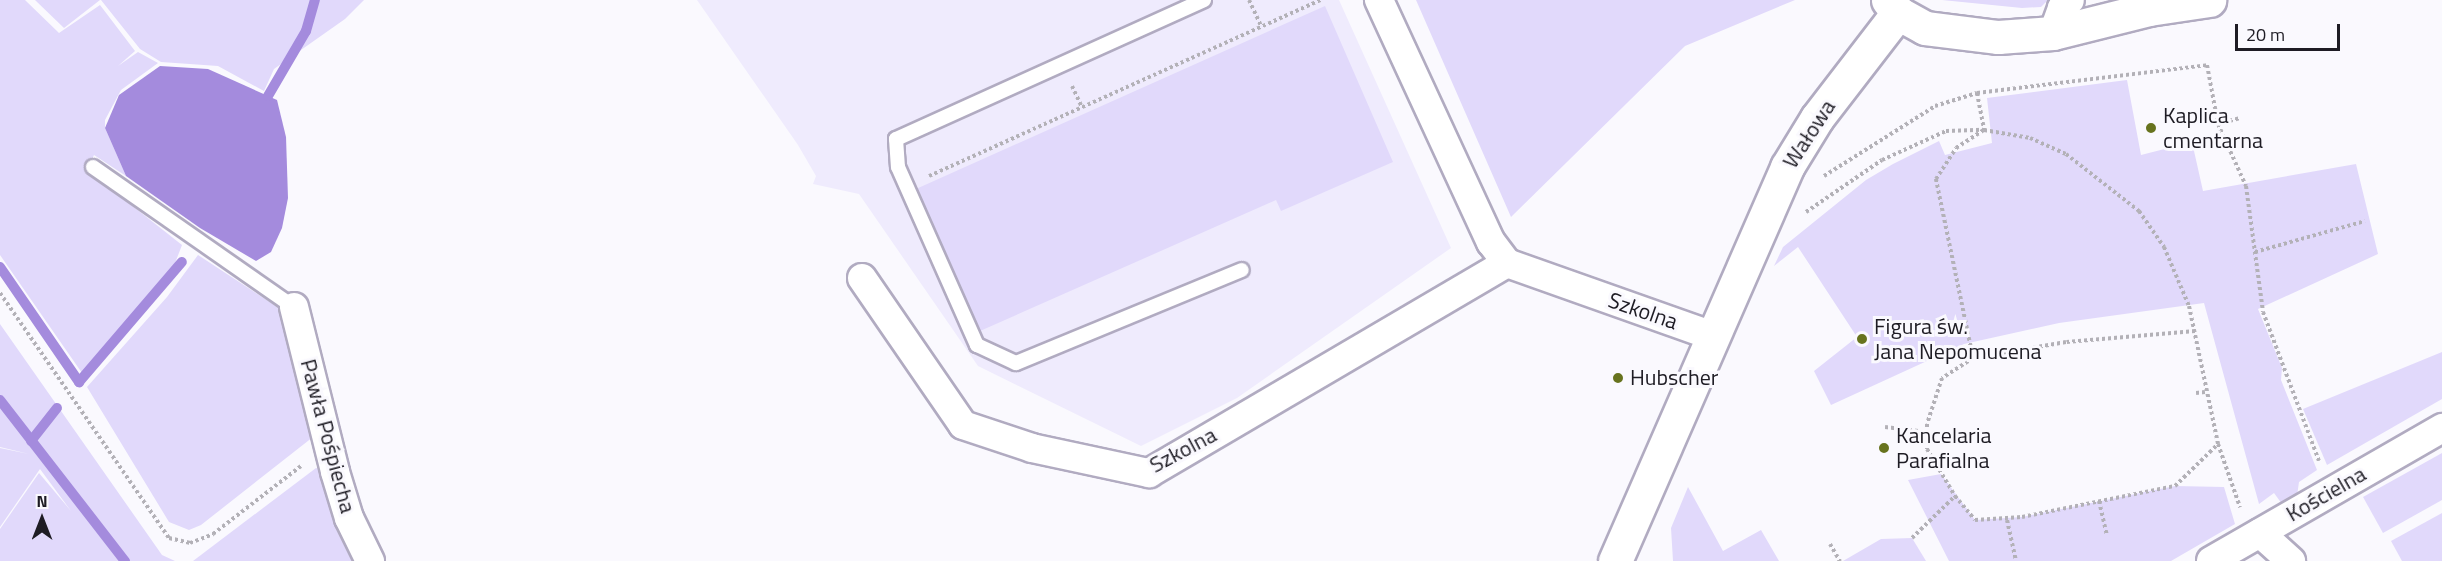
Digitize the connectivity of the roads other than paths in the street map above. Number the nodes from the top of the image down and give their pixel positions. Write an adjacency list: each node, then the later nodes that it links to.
1 (1204, 0): 9 (lane)
2 (1379, 0): 8 (street)
3 (2070, 0): 6 (street)
4 (2209, 0): 6 (street, Wałowa)
5 (1893, 7): 6 (street, Wałowa); 12 (street, Wałowa)
6 (2053, 33)
7 (93, 167): 11 (lane)
8 (1507, 263): 10 (street, Szkolna); 12 (street, Szkolna)
9 (1242, 270)
10 (862, 278)
11 (294, 307): 15 (street, Pawła Pośpiecha)
12 (1710, 335): 16 (street, Wałowa)
13 (2442, 428): 14 (street, Kościelna)
14 (2251, 523): 17 (street, Kościelna); 18 (street)
15 (370, 561)
16 (1615, 561)
17 (2211, 561)
18 (2291, 561)

